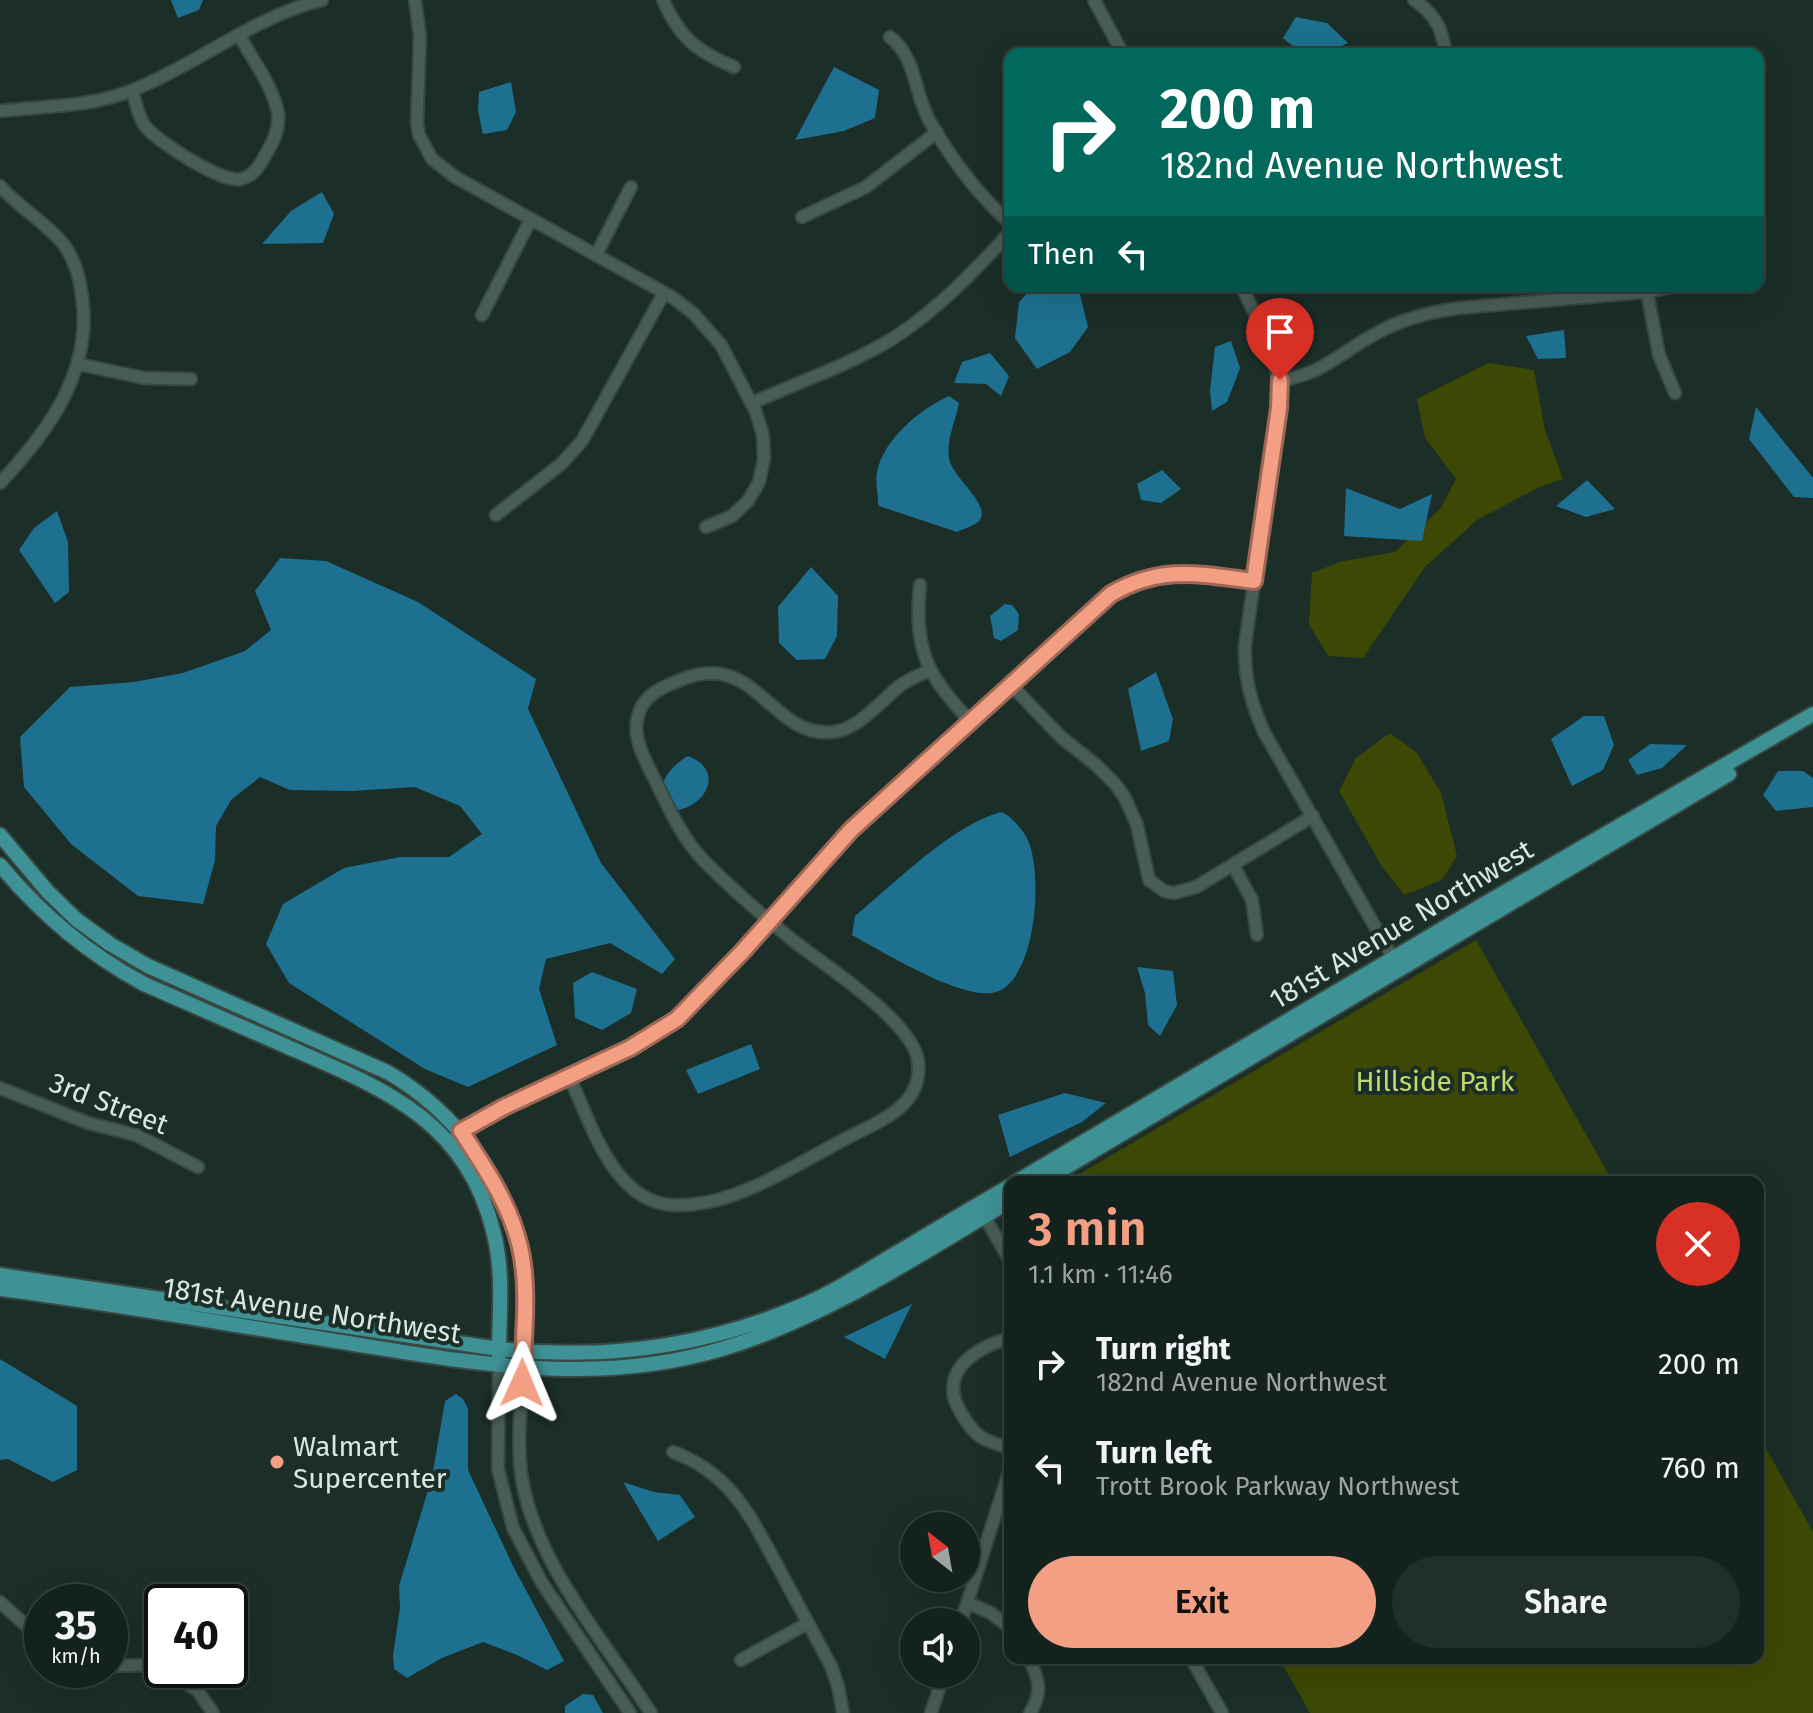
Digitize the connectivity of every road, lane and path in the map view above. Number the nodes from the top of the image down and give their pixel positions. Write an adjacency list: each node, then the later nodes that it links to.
1 (322, 0): 6 (street)
2 (415, 0): 19 (street)
3 (663, 0): 11 (street)
4 (1094, 0): 9 (street)
5 (1414, 0): 10 (street)
6 (294, 3): 7 (street)
7 (239, 35): 12 (street); 12 (street)
8 (890, 37): 14 (street)
9 (1120, 48)
10 (1444, 48)
11 (734, 67)
12 (132, 91): 13 (street)
13 (0, 111)
14 (937, 132): 17 (street); 18 (street)
15 (0, 186): 26 (street)
16 (631, 187): 21 (street)
17 (802, 217)
18 (1004, 217)
19 (531, 219): 21 (street); 25 (street)
20 (1004, 238): 30 (street)
21 (596, 255): 24 (street)
22 (1244, 292): 28 (street)
23 (1647, 292): 28 (street); 29 (street)
24 (664, 293): 30 (street); 32 (street)
25 (482, 315)
26 (78, 364): 27 (street); 31 (street)
27 (191, 379)
28 (1280, 380): 34 (street)
29 (1675, 393)
30 (752, 403): 33 (street)
31 (0, 483)
32 (496, 515)
33 (706, 527)
34 (1254, 581): 37 (street); 41 (street)
35 (920, 585): 36 (street)
36 (930, 670): 39 (street); 45 (street)
37 (1010, 684): 39 (street); 44 (street)
38 (1813, 714): 47 (main road, 181st Avenue Northwest)
39 (970, 721): 45 (street)
40 (1813, 725): 47 (main road, 181st Avenue Northwest)
41 (1313, 816): 44 (street); 47 (street)
42 (0, 835): 50 (main road)
43 (0, 865): 51 (main road)
44 (1233, 865): 46 (street)
45 (770, 921): 48 (street); 48 (street)
46 (1257, 935)
47 (1396, 964): 53 (main road, 181st Avenue Northwest); 54 (main road, 181st Avenue Northwest)
48 (569, 1076): 50 (street)
49 (0, 1088): 52 (street, 3rd Street)
50 (461, 1131): 51 (street); 63 (main road)
51 (447, 1141): 62 (main road)
52 (198, 1167)
53 (1026, 1176)
54 (1051, 1176)
55 (1004, 1191): 57 (main road, 181st Avenue Northwest)
56 (1004, 1203): 57 (main road, 181st Avenue Northwest)
57 (981, 1210): 58 (street); 63 (main road, 181st Avenue Northwest); 65 (main road, 181st Avenue Northwest)
58 (1004, 1250)
59 (0, 1275): 62 (main road, 181st Avenue Northwest)
60 (0, 1289): 64 (main road, 181st Avenue Northwest)
61 (1004, 1341): 66 (street)
62 (499, 1349): 63 (main road, 181st Avenue Northwest); 64 (main road)
63 (522, 1352): 65 (main road)
64 (499, 1366): 65 (main road, 181st Avenue Northwest); 81 (street)
65 (522, 1368): 82 (street)
66 (1004, 1446)
67 (673, 1452): 72 (street)
68 (1004, 1488): 70 (street)
69 (0, 1602): 74 (street)
70 (968, 1603): 71 (street); 73 (street)
71 (966, 1608)
72 (808, 1623): 75 (street); 83 (street)
73 (1004, 1623)
74 (24, 1624)
75 (741, 1660)
76 (1031, 1664): 85 (street)
77 (1194, 1664): 86 (street)
78 (193, 1688): 80 (street)
79 (939, 1688): 84 (street)
80 (213, 1713)
81 (630, 1713)
82 (651, 1713)
83 (843, 1713)
84 (931, 1713)
85 (1030, 1713)
86 (1222, 1713)

